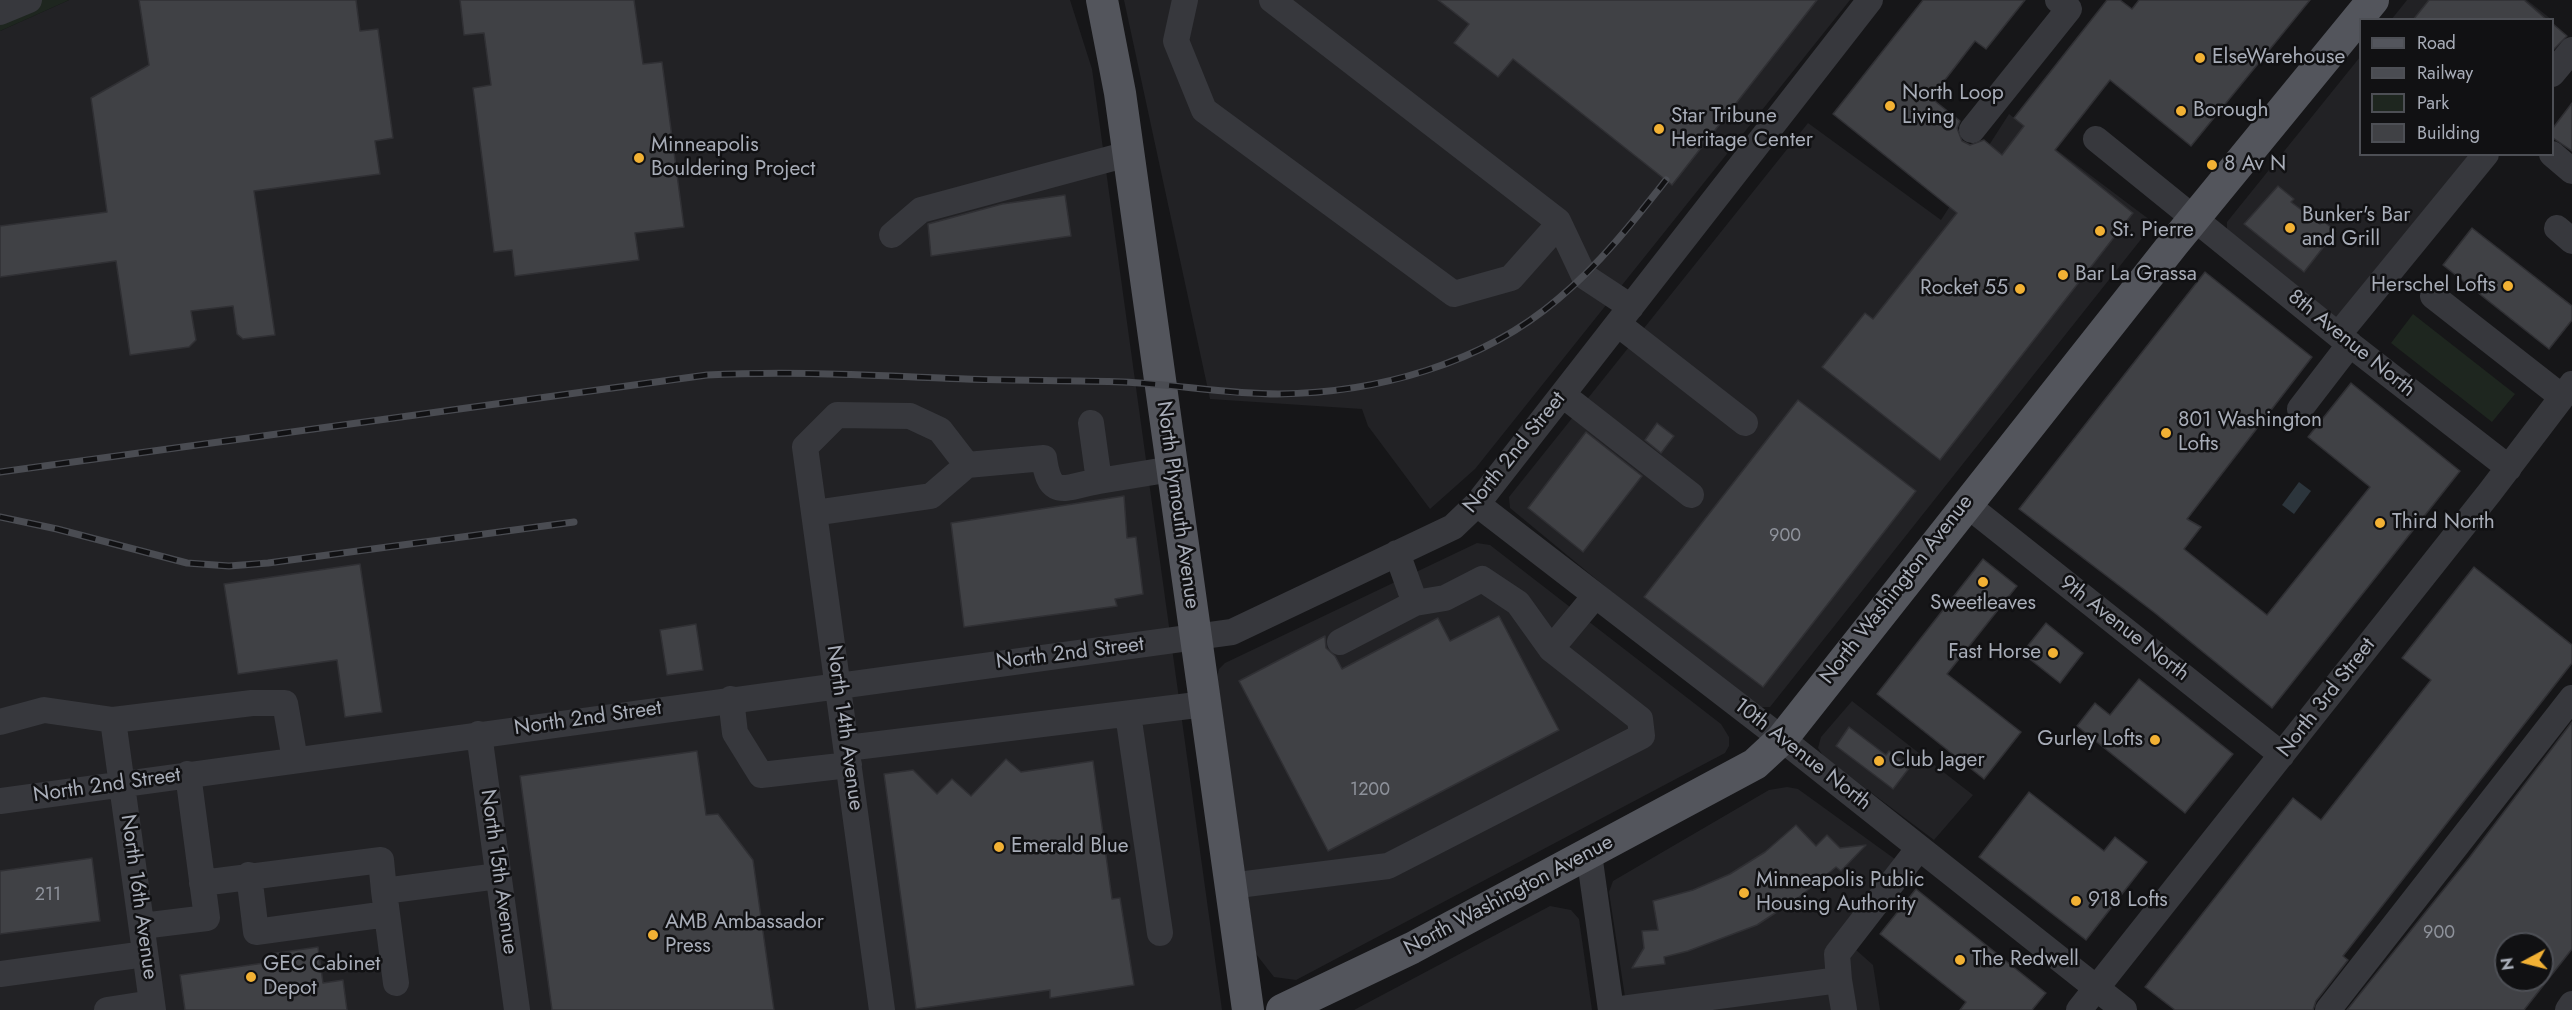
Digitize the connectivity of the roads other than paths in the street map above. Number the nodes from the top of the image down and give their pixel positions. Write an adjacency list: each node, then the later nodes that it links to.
1 (29, 0): 8 (street)
2 (1102, 0): 13 (main road, North Plymouth Avenue)
3 (1185, 0): 18 (street)
4 (1272, 0): 18 (street)
5 (1870, 0): 21 (street, North 2nd Street)
6 (2058, 0): 11 (street)
7 (2373, 0): 17 (main road, North Washington Avenue)
8 (0, 12)
9 (2572, 50): 10 (street)
10 (2554, 73)
11 (1972, 130)
12 (2096, 139): 17 (street, 8th Avenue North)
13 (1128, 154): 19 (street); 30 (main road, North Plymouth Avenue)
14 (2484, 156): 22 (street)
15 (2554, 156): 16 (street)
16 (2572, 171)
17 (2194, 218): 22 (street, 8th Avenue North); 34 (main road, North Washington Avenue)
18 (1559, 224): 21 (street)
19 (892, 235)
20 (2433, 296): 23 (street)
21 (1625, 315): 24 (street, North 2nd Street); 27 (street)
22 (2344, 340): 25 (street); 29 (street, 8th Avenue North)
23 (2567, 391): 29 (street, North 3rd Street)
24 (1563, 395): 32 (street); 33 (street, North 2nd Street)
25 (2301, 409)
26 (1091, 423): 31 (street)
27 (1745, 423)
28 (967, 465): 31 (street); 35 (street); 35 (street, North 14th Avenue)
29 (2509, 468): 51 (street, North 3rd Street)
30 (1172, 469): 31 (street); 39 (main road, North Plymouth Avenue)
31 (1099, 481)
32 (1691, 495)
33 (1477, 504): 36 (street, North 2nd Street); 37 (street, 10th Avenue North)
34 (1966, 504): 50 (main road, North Washington Avenue); 51 (street, 9th Avenue North)
35 (814, 513): 42 (street, North 14th Avenue)
36 (1397, 553): 38 (street); 39 (street, North 2nd Street)
37 (1595, 596): 41 (street); 50 (street, 10th Avenue North)
38 (1415, 603): 40 (street); 41 (street)
39 (1196, 638): 42 (street, North 2nd Street); 45 (main road, North Plymouth Avenue)
40 (1340, 642)
41 (1551, 649): 62 (street)
42 (838, 685): 44 (street, North 2nd Street); 52 (street, North 14th Avenue)
43 (2572, 698): 82 (street)
44 (731, 699): 49 (street, North 2nd Street); 52 (street)
45 (1205, 704): 46 (street); 62 (main road, North Plymouth Avenue)
46 (1128, 714): 52 (street); 65 (street)
47 (113, 720): 48 (street); 53 (street); 55 (street, North 16th Avenue)
48 (0, 722)
49 (479, 734): 53 (street, North 2nd Street); 60 (street, North 15th Avenue)
50 (1782, 739): 57 (street, 10th Avenue North); 58 (main road, North Washington Avenue)
51 (2282, 755): 70 (street, North 3rd Street)
52 (848, 757): 75 (street, North 14th Avenue)
53 (295, 760): 54 (street, North 2nd Street)
54 (188, 774): 55 (street, North 2nd Street); 61 (street)
55 (122, 783): 56 (street, North 2nd Street); 64 (street, North 16th Avenue)
56 (0, 801)
57 (1919, 848): 68 (street); 70 (street, 10th Avenue North)
58 (1589, 854): 77 (main road, North Washington Avenue); 78 (street)
59 (249, 875): 61 (street); 63 (street); 63 (street)
60 (498, 876): 63 (street); 74 (street, North 15th Avenue)
61 (202, 883): 64 (street)
62 (1230, 886): 76 (main road, North Plymouth Avenue)
63 (386, 903): 69 (street)
64 (142, 926): 66 (street, North 16th Avenue)
65 (1160, 933)
66 (145, 954): 67 (street); 72 (street, North 16th Avenue)
67 (0, 974)
68 (1839, 980): 78 (street); 79 (street)
69 (396, 983)
70 (2096, 988): 80 (street, North 3rd Street); 81 (street, 10th Avenue North)
71 (2572, 1004): 83 (street)
72 (153, 1006): 73 (street)
73 (107, 1010)
74 (517, 1010)
75 (882, 1010)
76 (1248, 1010)
77 (1282, 1010)
78 (1612, 1010)
79 (1844, 1010)
80 (2079, 1010)
81 (2124, 1010)
82 (2328, 1010)
83 (2568, 1010)

